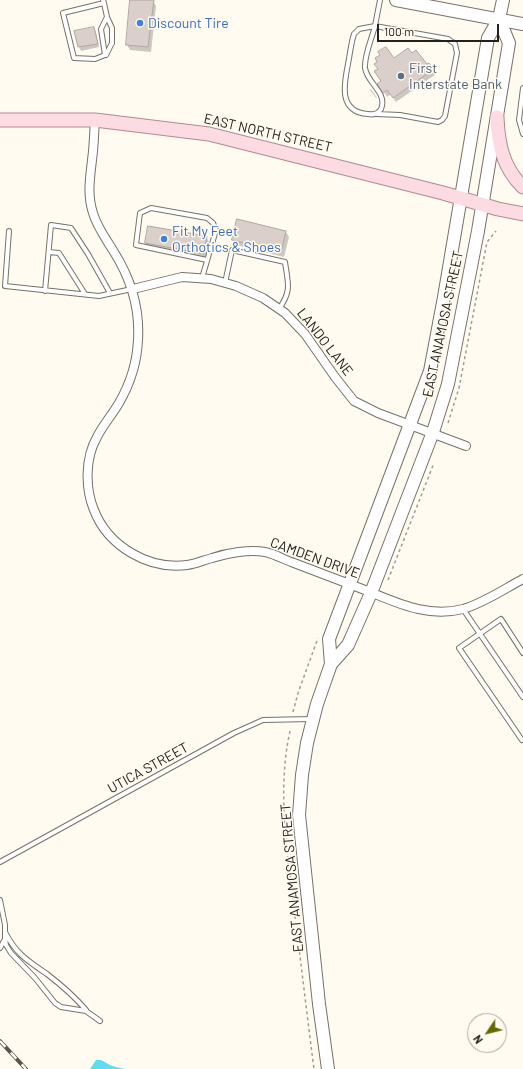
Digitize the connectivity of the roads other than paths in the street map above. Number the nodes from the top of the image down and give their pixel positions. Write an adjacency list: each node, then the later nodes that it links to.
1 (380, 0): 8 (lane)
2 (396, 0): 6 (main road)
3 (503, 0): 6 (main road, EAST ANAMOSA STREET)
4 (104, 1): 5 (lane); 9 (lane)
5 (107, 16): 9 (lane); 9 (lane)
6 (500, 19): 7 (main road); 12 (main road, EAST ANAMOSA STREET); 17 (main road, EAST ANAMOSA STREET)
7 (523, 24)
8 (374, 26): 11 (lane); 11 (lane); 11 (lane)
9 (106, 55)
10 (523, 88): 15 (lane)
11 (376, 114)
12 (497, 117): 16 (main road); 18 (main road, EAST ANAMOSA STREET)
13 (0, 120): 14 (main road, EAST NORTH STREET)
14 (95, 120): 17 (main road, EAST NORTH STREET); 25 (street, CAMDEN DRIVE)
15 (523, 134)
16 (523, 187)
17 (461, 198): 18 (main road, EAST NORTH STREET); 30 (main road, EAST ANAMOSA STREET)
18 (482, 204): 19 (main road, EAST NORTH STREET); 31 (main road, EAST ANAMOSA STREET)
19 (523, 214)
20 (9, 231): 26 (lane)
21 (49, 252): 26 (lane); 27 (lane); 28 (lane)
22 (207, 260): 22 (lane); 23 (lane)
23 (202, 278): 24 (street, LANDO LANE); 25 (street, LANDO LANE)
24 (225, 283): 29 (street, LANDO LANE); 29 (lane)
25 (133, 289): 27 (lane); 34 (street, CAMDEN DRIVE)
26 (45, 291): 28 (lane)
27 (110, 293): 28 (lane)
28 (85, 294)
29 (279, 309): 30 (street, LANDO LANE)
30 (410, 425): 31 (street, LANDO LANE); 34 (main road, EAST ANAMOSA STREET)
31 (433, 432): 32 (street, LANDO LANE); 35 (main road, EAST ANAMOSA STREET)
32 (466, 446)
33 (523, 579): 36 (street, CAMDEN DRIVE)
34 (349, 584): 35 (street, CAMDEN DRIVE); 39 (main road, EAST ANAMOSA STREET)
35 (371, 593): 36 (street, CAMDEN DRIVE); 39 (main road, EAST ANAMOSA STREET)
36 (463, 609): 37 (lane)
37 (479, 633): 38 (lane); 40 (lane); 42 (lane)
38 (523, 653)
39 (331, 664): 41 (main road, EAST ANAMOSA STREET)
40 (523, 697)
41 (313, 719): 43 (lane, UTICA STREET); 50 (main road, EAST ANAMOSA STREET)
42 (523, 740)
43 (0, 862)
44 (0, 900): 45 (lane)
45 (5, 932): 46 (lane); 48 (lane)
46 (5, 939): 47 (lane); 48 (lane)
47 (0, 948)
48 (86, 1010): 49 (lane)
49 (100, 1022)
50 (328, 1069)

